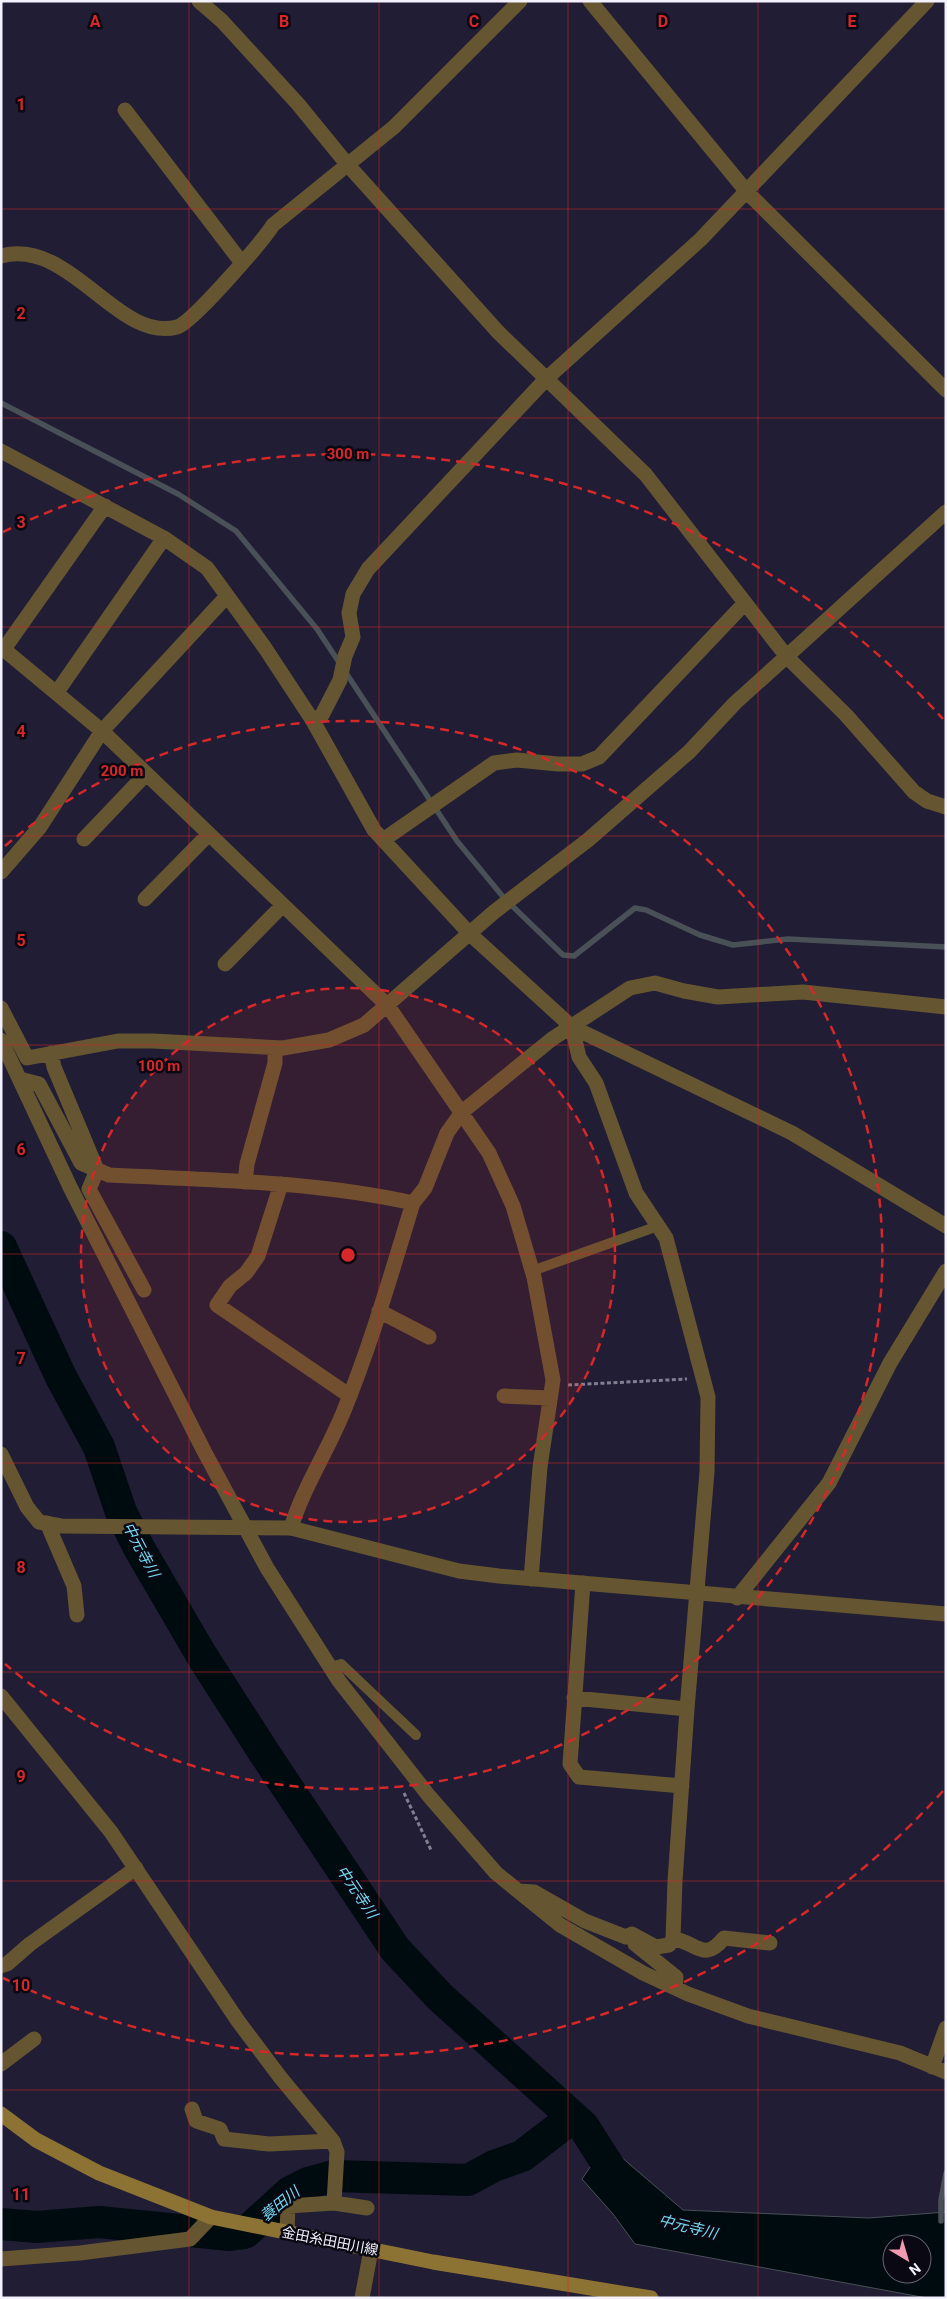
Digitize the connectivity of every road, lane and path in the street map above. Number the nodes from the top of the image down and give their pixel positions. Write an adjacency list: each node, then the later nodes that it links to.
1 (199, 1): 6 (street)
2 (520, 1): 6 (street)
3 (590, 1): 7 (street)
4 (927, 1): 7 (street)
5 (125, 110): 9 (street)
6 (347, 164): 9 (street); 10 (street)
7 (747, 192): 10 (street); 11 (street)
8 (1, 256): 9 (street)
9 (242, 263)
10 (546, 379): 17 (street); 21 (street)
11 (946, 390)
12 (1, 451): 13 (street)
13 (105, 506): 15 (street); 18 (street)
14 (946, 512): 19 (street)
15 (164, 538): 16 (street); 20 (street)
16 (228, 596): 21 (street); 22 (street)
17 (744, 604): 19 (street); 27 (street)
18 (3, 648): 20 (street)
19 (787, 656): 24 (street); 31 (street)
20 (57, 692): 22 (street)
21 (313, 721): 27 (street)
22 (102, 731): 23 (street); 28 (street)
23 (146, 774): 25 (street); 26 (street)
24 (946, 807)
25 (209, 834): 29 (street); 30 (street)
26 (84, 839)
27 (383, 840): 31 (street)
28 (1, 872)
29 (145, 899)
30 (283, 905): 32 (street); 33 (street)
31 (470, 934): 33 (street); 36 (street)
32 (225, 964)
33 (388, 1006): 38 (street); 41 (street)
34 (946, 1007): 36 (street)
35 (1, 1008): 39 (street)
36 (572, 1027): 41 (street); 46 (street); 47 (street)
37 (1, 1040): 40 (street)
38 (274, 1048): 39 (street); 43 (street)
39 (51, 1053): 42 (street)
40 (20, 1079): 42 (street); 59 (street)
41 (462, 1112): 45 (street); 48 (street)
42 (98, 1170): 43 (street); 50 (street)
43 (245, 1182): 44 (street)
44 (281, 1184): 45 (street); 55 (street)
45 (413, 1204): 51 (street)
46 (658, 1226): 48 (lane); 53 (street)
47 (946, 1226)
48 (532, 1271): 54 (street)
49 (946, 1271): 64 (street)
50 (144, 1290)
51 (379, 1311): 52 (street); 55 (street)
52 (429, 1337)
53 (702, 1378): 54 (path); 63 (street)
54 (551, 1392): 56 (street); 61 (street)
55 (350, 1396): 60 (street)
56 (504, 1396)
57 (1, 1454): 58 (street)
58 (54, 1525): 59 (street); 66 (street)
59 (240, 1528): 60 (street); 67 (street)
60 (291, 1528): 61 (street)
61 (531, 1579): 62 (street)
62 (582, 1583): 63 (street); 69 (street)
63 (696, 1593): 64 (street); 70 (street)
64 (737, 1598): 65 (street)
65 (946, 1614)
66 (77, 1615)
67 (330, 1667): 71 (lane); 76 (street)
68 (1, 1696): 75 (street)
69 (574, 1698): 70 (street); 72 (street)
70 (688, 1709): 72 (street)
71 (416, 1735)
72 (682, 1786): 78 (street)
73 (402, 1789): 74 (path)
74 (431, 1850)
75 (136, 1868): 80 (street); 88 (street)
76 (518, 1891): 77 (street); 81 (street)
77 (626, 1937): 78 (street); 81 (street)
78 (674, 1939): 79 (street)
79 (770, 1943)
80 (1, 1966)
81 (675, 1988): 85 (street)
82 (946, 2028): 85 (street)
83 (34, 2039): 84 (street)
84 (1, 2064)
85 (939, 2069)
86 (192, 2109): 88 (street)
87 (1, 2114): 91 (main road, 金田糸田田川線)
88 (333, 2141): 89 (street)
89 (334, 2203): 90 (street); 92 (street)
90 (367, 2208)
91 (211, 2217): 92 (main road, 金田糸田田川線); 94 (street)
92 (288, 2233): 93 (main road, 金田糸田田川線)
93 (371, 2250): 95 (street); 96 (main road, 金田糸田田川線)
94 (1, 2259)
95 (362, 2298)
96 (651, 2298)

